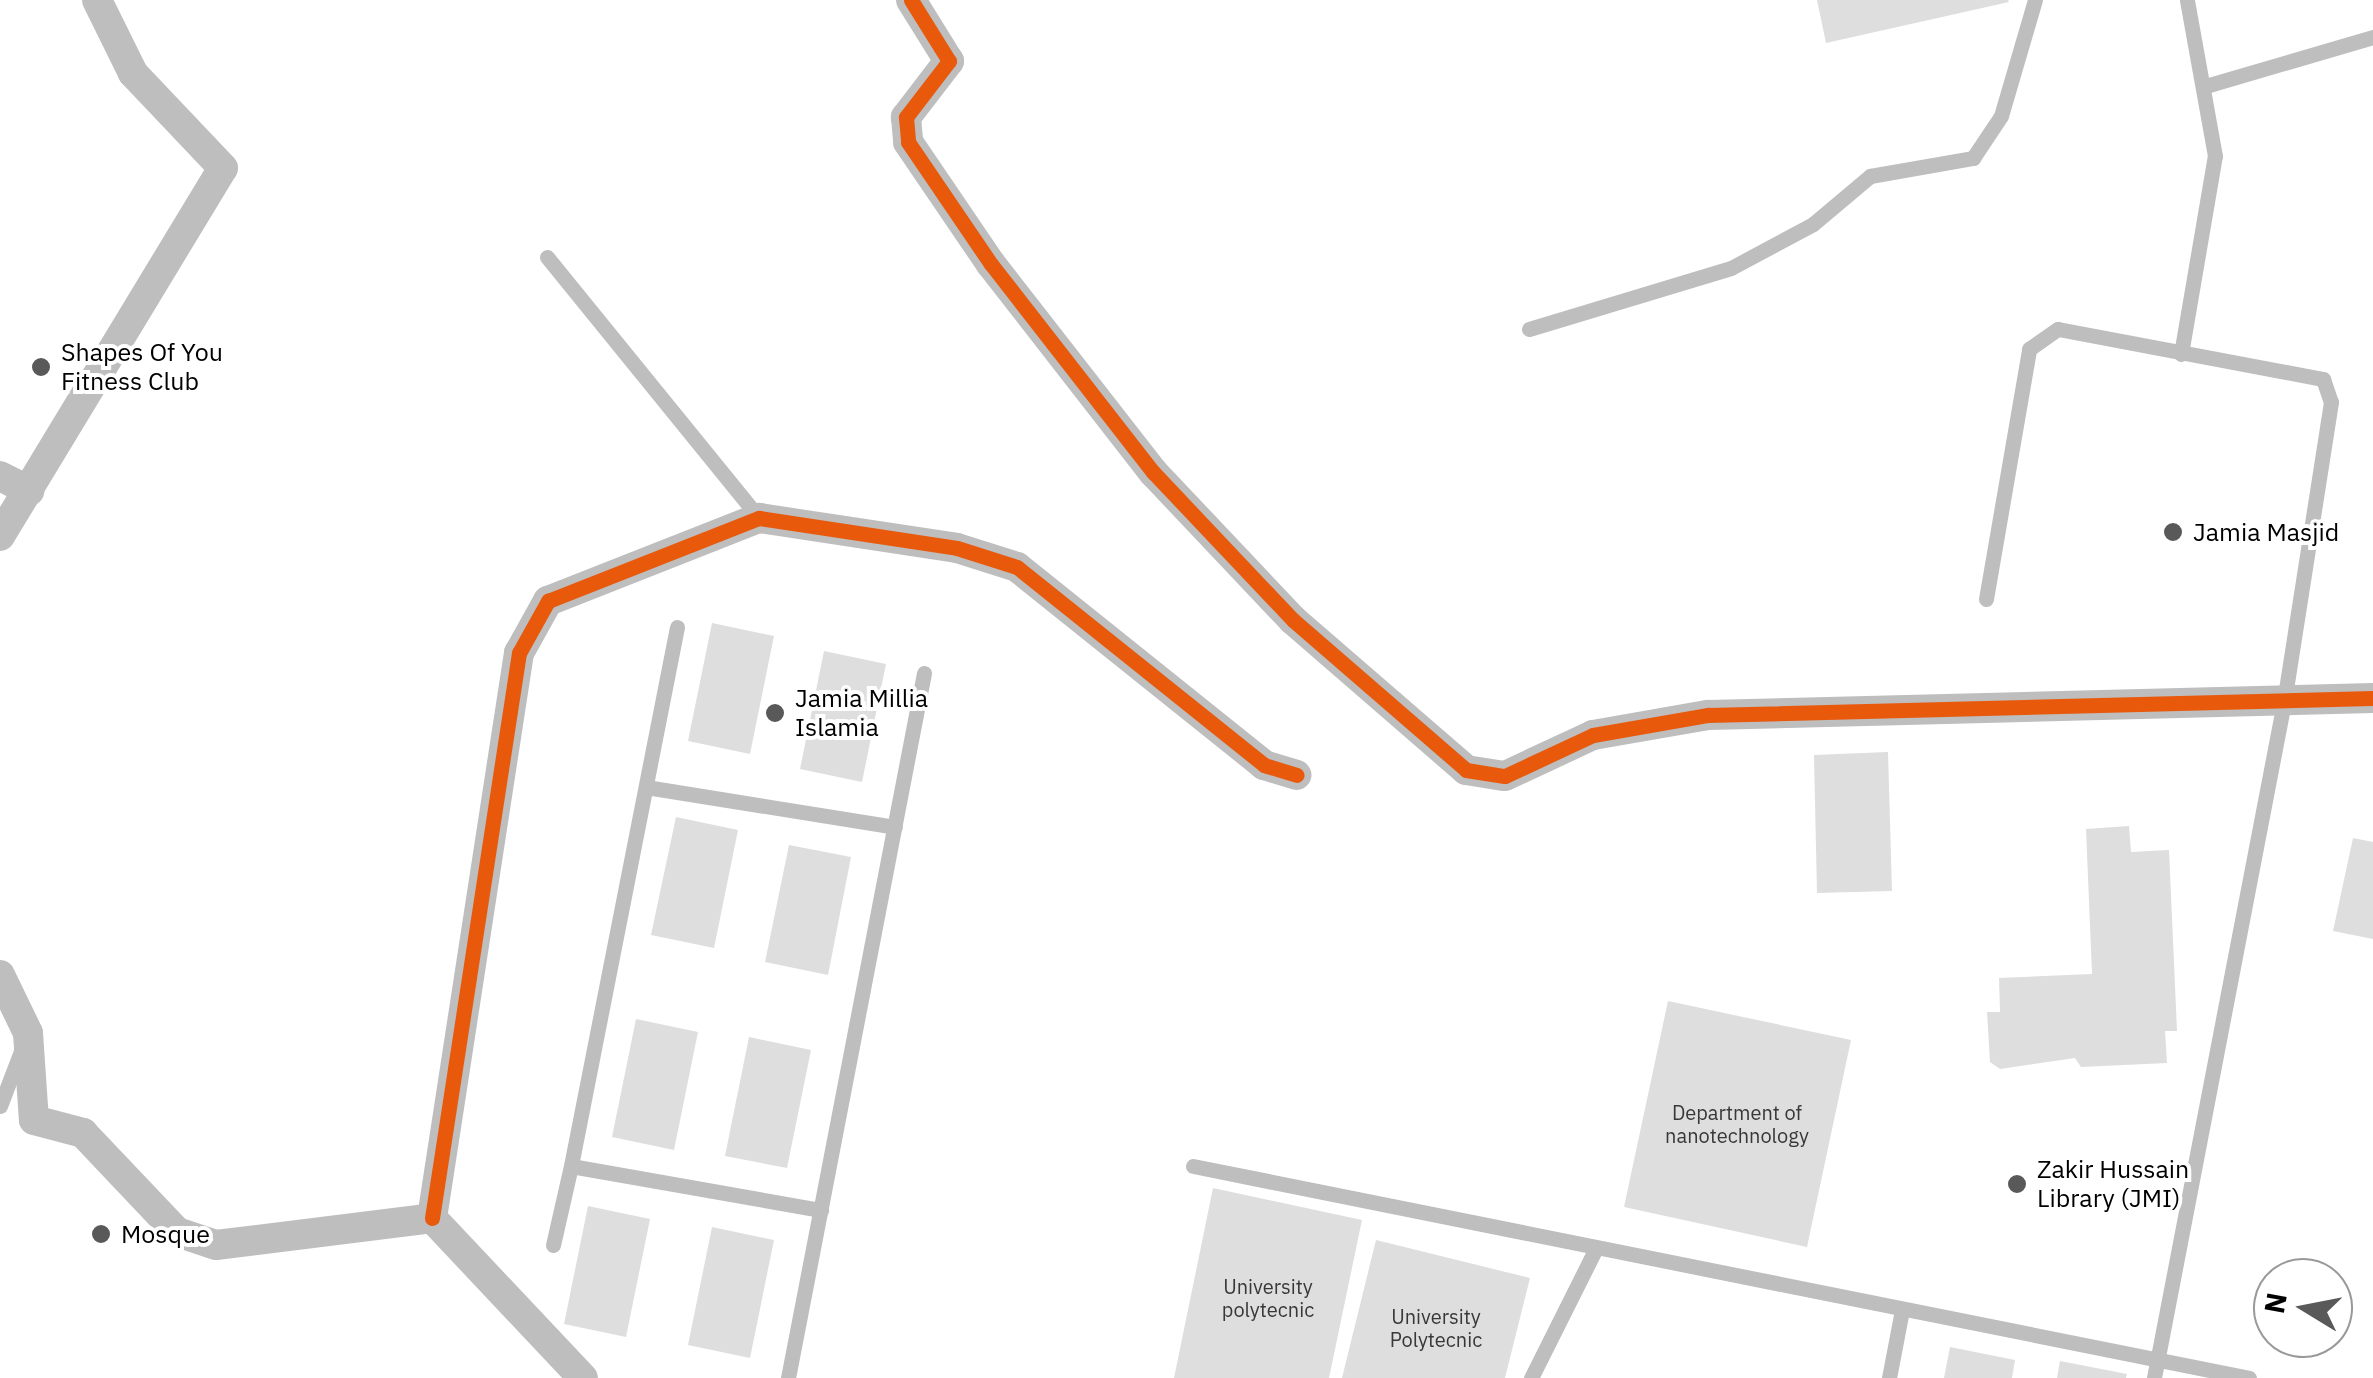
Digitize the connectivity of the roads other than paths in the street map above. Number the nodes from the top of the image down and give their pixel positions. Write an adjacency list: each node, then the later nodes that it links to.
1 (911, 0): 18 (street)
2 (2036, 0): 8 (lane)
3 (2186, 0): 6 (lane)
4 (103, 3): 11 (street)
5 (2373, 37): 6 (lane)
6 (2208, 85): 9 (lane)
7 (546, 257): 12 (lane)
8 (1529, 329)
9 (2181, 354): 14 (lane); 18 (lane)
10 (0, 476): 11 (street)
11 (29, 491): 13 (street)
12 (760, 518): 19 (street); 28 (street)
13 (0, 536)
14 (1986, 598)
15 (676, 628): 20 (lane)
16 (924, 673): 21 (lane)
17 (2373, 698): 18 (street)
18 (2284, 702): 32 (lane)
19 (1296, 775)
20 (646, 787): 21 (lane); 25 (lane)
21 (895, 827): 27 (lane)
22 (0, 976): 23 (street)
23 (28, 1033): 24 (lane); 28 (street)
24 (0, 1106)
25 (571, 1166): 27 (lane); 29 (lane)
26 (1193, 1166): 30 (lane)
27 (821, 1210): 34 (lane)
28 (432, 1218): 33 (street)
29 (552, 1245)
30 (1594, 1252): 31 (lane); 35 (lane)
31 (1902, 1310): 32 (lane); 36 (lane)
32 (2157, 1360): 37 (lane); 38 (lane)
33 (584, 1378)
34 (788, 1378)
35 (1532, 1378)
36 (1889, 1378)
37 (2154, 1378)
38 (2249, 1378)

